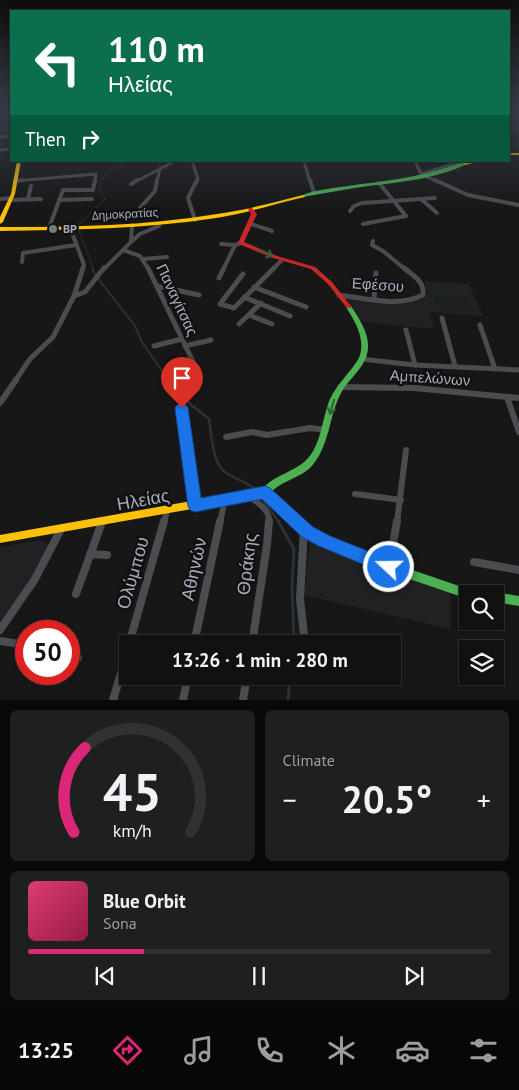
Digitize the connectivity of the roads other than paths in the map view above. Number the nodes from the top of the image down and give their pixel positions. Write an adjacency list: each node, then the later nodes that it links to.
1 (19, 162): 9 (main road)
2 (172, 162): 7 (street)
3 (192, 162): 28 (street)
4 (306, 162): 13 (street)
5 (416, 162): 8 (street)
6 (466, 162): 8 (main road, Δημοκρατίας)
7 (160, 168): 11 (street); 24 (street)
8 (423, 175): 10 (main road, Δημοκρατίας); 23 (street)
9 (15, 181): 16 (main road); 21 (street)
10 (379, 183): 13 (main road, Δημοκρατίας); 22 (street)
11 (131, 184)
12 (31, 186): 20 (street)
13 (314, 193): 25 (main road, Δημοκρατίας)
14 (435, 198): 19 (street)
15 (0, 199): 16 (street)
16 (11, 199): 20 (street); 29 (main road)
17 (41, 199): 20 (street)
18 (92, 199): 21 (street)
19 (421, 199): 22 (street); 27 (street)
20 (28, 200)
21 (59, 200): 35 (street)
22 (394, 201): 26 (street); 31 (street)
23 (519, 205)
24 (140, 208)
25 (250, 209): 28 (main road, Δημοκρατίας); 30 (main road)
26 (350, 211)
27 (437, 213)
28 (195, 220): 32 (main road, Δημοκρατίας)
29 (0, 222)
30 (251, 224): 37 (street); 41 (main road)
31 (364, 224)
32 (132, 225): 34 (main road, Δημοκρατίας); 38 (street)
33 (159, 226): 38 (street)
34 (75, 227): 35 (main road, Δημοκρατίας); 42 (street)
35 (48, 228): 36 (main road, Δημοκρατίας)
36 (0, 229)
37 (272, 231)
38 (131, 242): 43 (street)
39 (374, 242): 57 (street, Εφέσου)
40 (221, 244): 41 (street)
41 (238, 244): 46 (main road, one-way to 46); 50 (street)
42 (76, 245): 47 (street); 55 (street)
43 (123, 250): 45 (street, Παναγίτσας); 55 (street)
44 (167, 257): 45 (street)
45 (144, 259): 51 (street, Παναγίτσας)
46 (282, 260): 52 (street); 54 (main road)
47 (22, 262)
48 (376, 273): 57 (street)
49 (244, 274): 56 (street)
50 (219, 278)
51 (157, 286): 53 (street); 67 (street, Παναγίτσας)
52 (254, 287): 56 (street); 59 (street)
53 (199, 295)
54 (339, 295): 57 (street, Εφέσου); 71 (main road)
55 (74, 296): 80 (street)
56 (244, 297): 58 (street)
57 (374, 299)
58 (261, 303): 60 (street); 61 (street)
59 (306, 307)
60 (249, 315): 63 (street); 64 (street)
61 (290, 316)
62 (442, 318): 73 (street)
63 (239, 324)
64 (272, 324)
65 (480, 325): 74 (street)
66 (406, 330): 72 (street)
67 (182, 339): 69 (street); 70 (street, Παναγίτσας)
68 (210, 340): 70 (street)
69 (154, 346)
70 (185, 346): 76 (street, Παναγίτσας)
71 (361, 359): 72 (street); 77 (main road)
72 (415, 365): 73 (street)
73 (455, 366): 74 (street)
74 (495, 369): 75 (street)
75 (519, 370)
76 (198, 372)
77 (340, 387): 78 (street, Αμπελώνων); 82 (main road, one-way to 82)
78 (507, 396): 79 (street, Αμπελώνων); 83 (street)
79 (519, 398)
80 (0, 403)
81 (182, 408): 90 (street)
82 (326, 430): 84 (street); 86 (main road)
83 (519, 432)
84 (226, 437)
85 (406, 450): 89 (street)
86 (258, 494): 88 (main road, Ηλείας); 94 (main road); 108 (street, Θράκης)
87 (355, 494): 89 (street)
88 (225, 500): 90 (main road, Ηλείας); 107 (street, Αθηνών)
89 (401, 500): 99 (street)
90 (195, 506): 91 (main road, Ηλείας)
91 (167, 511): 92 (main road, Ηλείας); 106 (street, Ολύμπου)
92 (102, 522): 93 (main road, Ηλείας); 96 (street)
93 (61, 529): 95 (main road, Ηλείας); 105 (street)
94 (304, 529): 99 (main road); 109 (street)
95 (0, 539)
96 (90, 554): 97 (street); 102 (street)
97 (107, 555)
98 (474, 562): 100 (street)
99 (389, 567): 101 (main road)
100 (519, 570)
101 (459, 591)
102 (76, 594)
103 (504, 598): 104 (main road)
104 (519, 601)
105 (0, 630)
106 (132, 635)
107 (196, 635)
108 (253, 635)
109 (304, 635)
110 (0, 641): 111 (street)
111 (15, 643)
112 (119, 680): 115 (street)
113 (186, 685): 116 (street)
114 (246, 685): 117 (street)
115 (113, 700)
116 (182, 700)
117 (244, 700)

